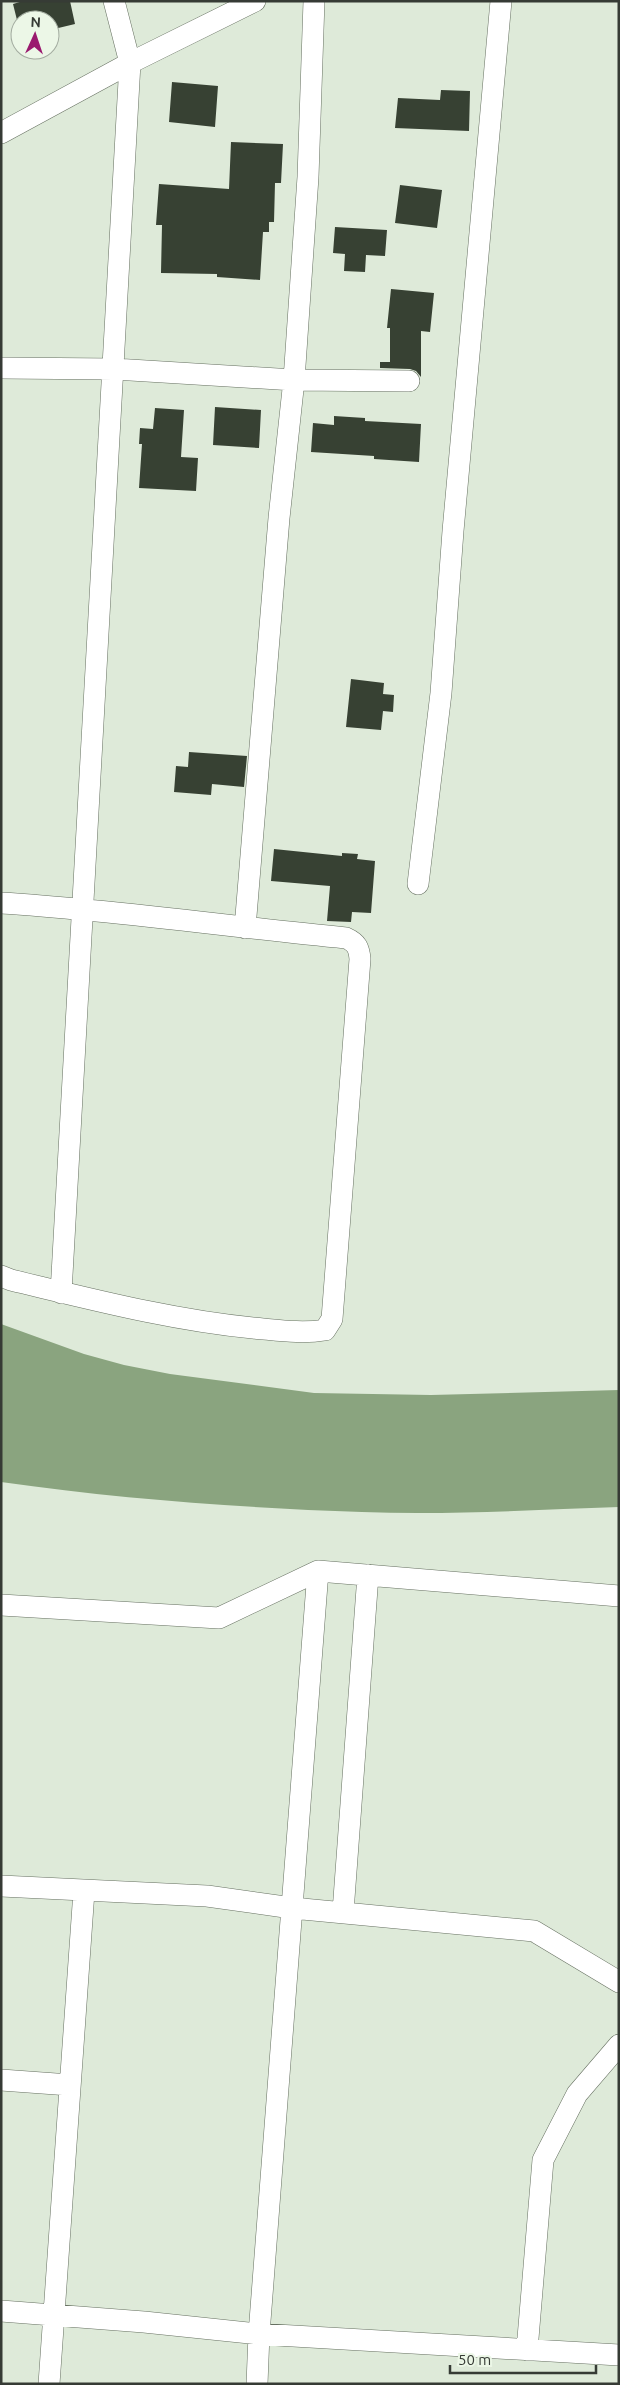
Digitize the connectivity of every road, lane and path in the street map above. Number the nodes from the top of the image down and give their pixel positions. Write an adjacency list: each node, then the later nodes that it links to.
1 (114, 1): 5 (street)
2 (256, 1): 5 (street)
3 (314, 1): 9 (street)
4 (501, 1): 11 (street)
5 (130, 63): 6 (street); 8 (street)
6 (1, 133)
7 (1, 368): 8 (street)
8 (114, 369): 9 (street); 13 (street)
9 (294, 380): 10 (street); 14 (street)
10 (409, 381)
11 (418, 884)
12 (1, 902): 13 (street)
13 (82, 908): 14 (street); 16 (street)
14 (245, 928): 16 (street)
15 (1, 1276): 16 (street)
16 (60, 1293)
17 (318, 1571): 18 (street); 20 (street); 23 (street)
18 (368, 1575): 19 (street); 24 (street)
19 (619, 1596)
20 (1, 1605)
21 (1, 1886): 22 (street)
22 (84, 1891): 23 (street); 28 (street)
23 (292, 1908): 24 (street); 31 (street)
24 (343, 1912): 25 (street)
25 (619, 1982)
26 (619, 2045): 32 (street)
27 (1, 2080): 28 (street)
28 (70, 2085): 30 (street)
29 (1, 2311): 30 (street)
30 (54, 2316): 31 (street); 34 (street)
31 (259, 2334): 32 (street); 35 (street)
32 (527, 2350): 33 (street)
33 (619, 2355)
34 (49, 2384)
35 (257, 2384)

